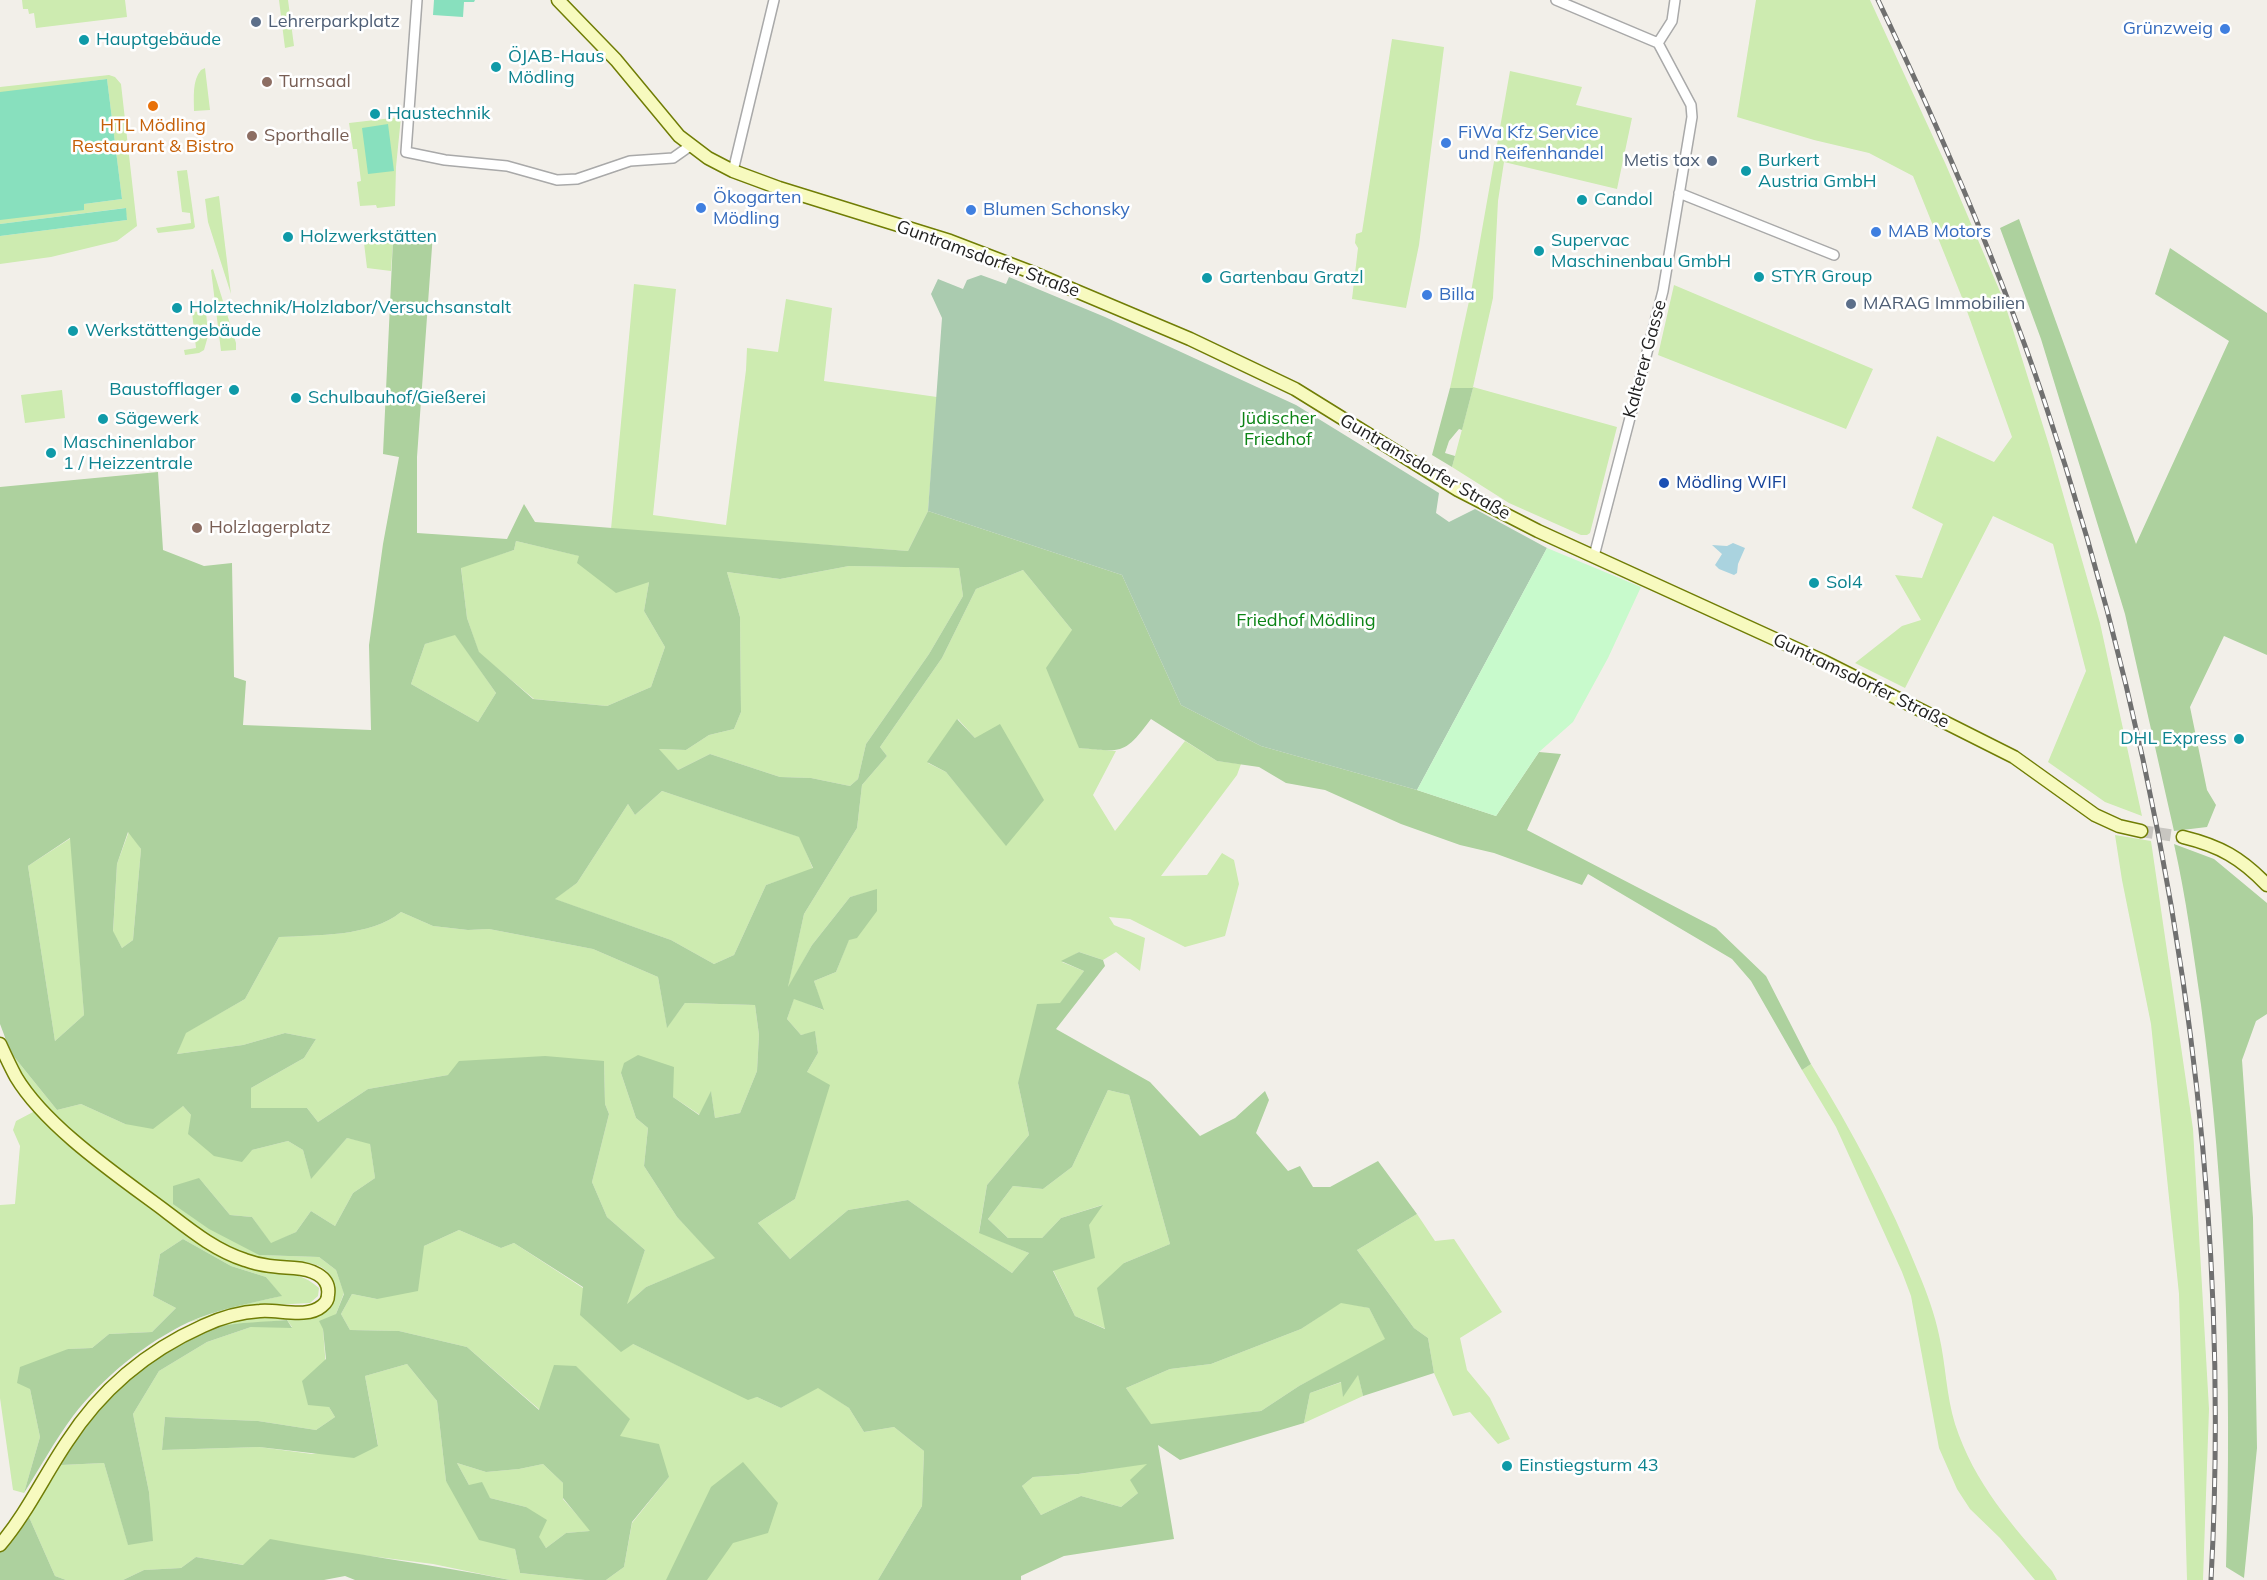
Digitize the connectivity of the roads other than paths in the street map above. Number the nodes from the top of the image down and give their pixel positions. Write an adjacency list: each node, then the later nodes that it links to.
1 (417, 0): 7 (street)
2 (558, 0): 7 (street, Guntramsdorfer Straße)
3 (774, 0): 8 (street)
4 (1675, 0): 6 (street)
5 (1560, 1): 6 (street)
6 (1658, 43): 9 (street, Kalterer Gasse)
7 (690, 146): 8 (street, Guntramsdorfer Straße)
8 (732, 171): 11 (street, Guntramsdorfer Straße)
9 (1679, 193): 10 (street); 11 (street, Kalterer Gasse)
10 (1834, 255)
11 (1594, 556): 12 (street, Guntramsdorfer Straße)
12 (2140, 831)
13 (2183, 837): 14 (street)
14 (2267, 885)
15 (0, 1044): 16 (street)
16 (0, 1545)

